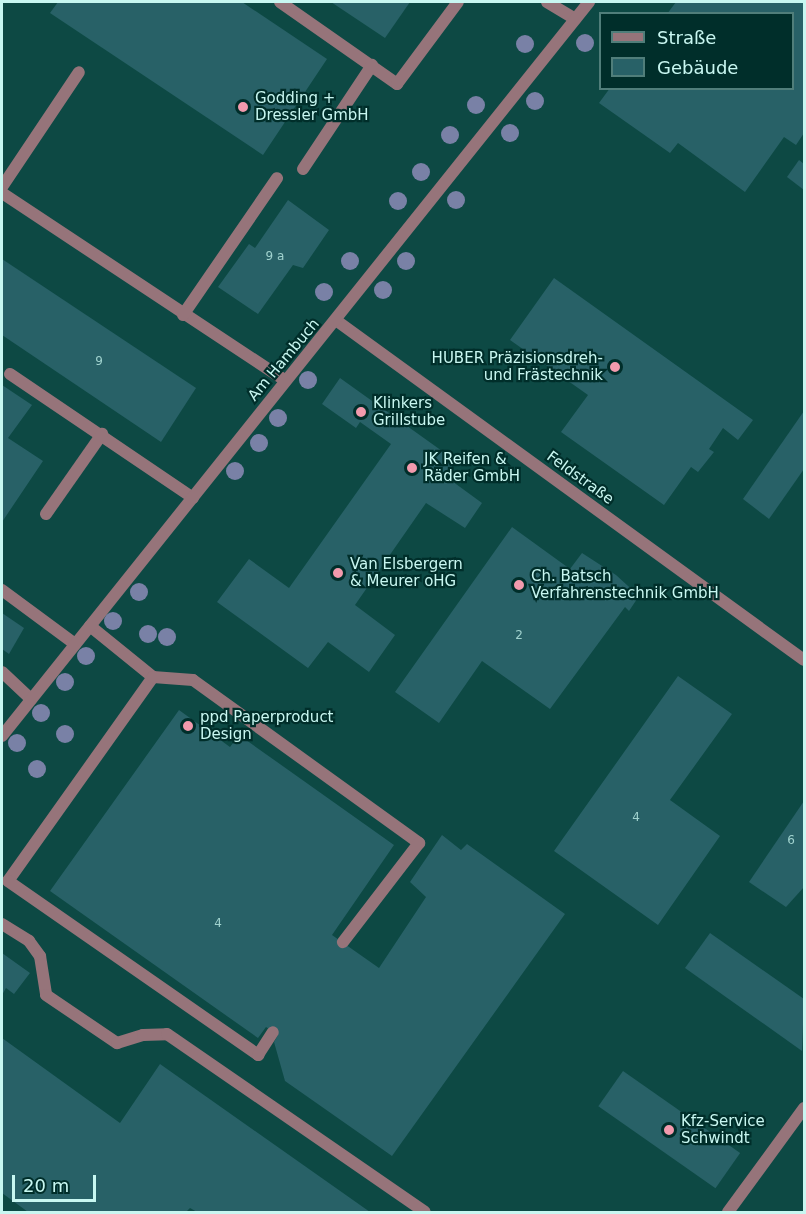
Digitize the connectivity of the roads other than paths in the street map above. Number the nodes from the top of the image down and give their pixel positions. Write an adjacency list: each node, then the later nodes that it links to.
1 (280, 2): 6 (street)
2 (458, 2): 6 (street)
3 (547, 2): 5 (street)
4 (589, 2): 5 (street, Am Hambuch)
5 (574, 19): 13 (street, Am Hambuch)
6 (372, 65): 8 (street)
7 (79, 72): 10 (street)
8 (303, 169)
9 (277, 178): 12 (street)
10 (2, 187)
11 (2, 193): 12 (street)
12 (183, 315): 15 (street)
13 (337, 321): 15 (street, Am Hambuch); 22 (street, Feldstraße)
14 (10, 374): 16 (street)
15 (284, 380): 17 (street, Am Hambuch)
16 (102, 434): 17 (street); 18 (street)
17 (193, 498): 20 (street, Am Hambuch)
18 (46, 514)
19 (2, 590): 21 (street)
20 (90, 626): 21 (street, Am Hambuch); 24 (street)
21 (75, 644): 25 (street, Am Hambuch)
22 (804, 660)
23 (2, 672): 25 (street)
24 (153, 677): 28 (street); 29 (street)
25 (31, 699): 26 (street, Am Hambuch)
26 (2, 736)
27 (2, 924): 31 (street)
28 (343, 942)
29 (273, 1032)
30 (804, 1107): 32 (street)
31 (424, 1212)
32 (728, 1212)

